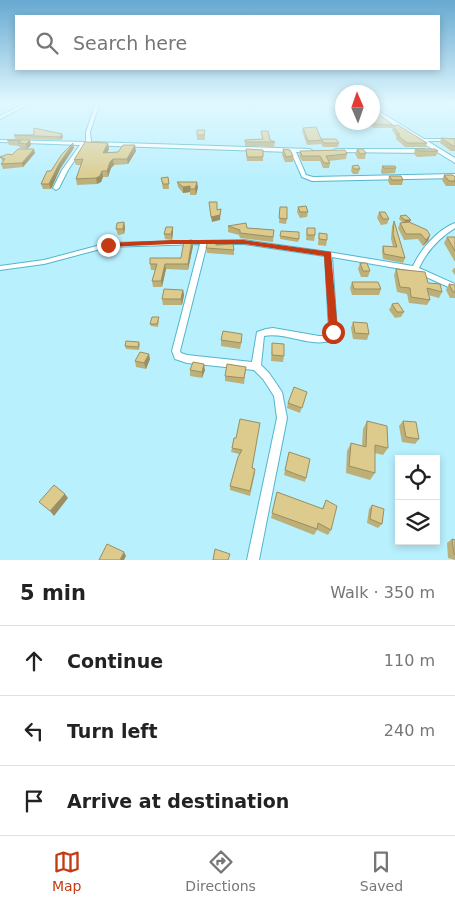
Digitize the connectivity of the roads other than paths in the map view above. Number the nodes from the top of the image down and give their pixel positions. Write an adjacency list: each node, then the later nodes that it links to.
1 (90, 128): 6 (street)
2 (403, 128): 3 (street)
3 (423, 140): 4 (street); 10 (street)
4 (455, 140)
5 (0, 141): 6 (street)
6 (86, 144): 7 (street); 13 (street)
7 (293, 151): 8 (street); 12 (street)
8 (312, 151)
9 (332, 151): 10 (street)
10 (440, 151): 11 (street)
11 (455, 161)
12 (455, 176)
13 (56, 188)
14 (455, 225): 18 (street)
15 (204, 242): 16 (street); 17 (street); 22 (street)
16 (328, 254): 18 (street); 22 (street)
17 (0, 268)
18 (415, 268): 19 (street)
19 (437, 278): 20 (street); 21 (street)
20 (455, 280)
21 (455, 287)
22 (256, 366): 23 (street)
23 (253, 560)

